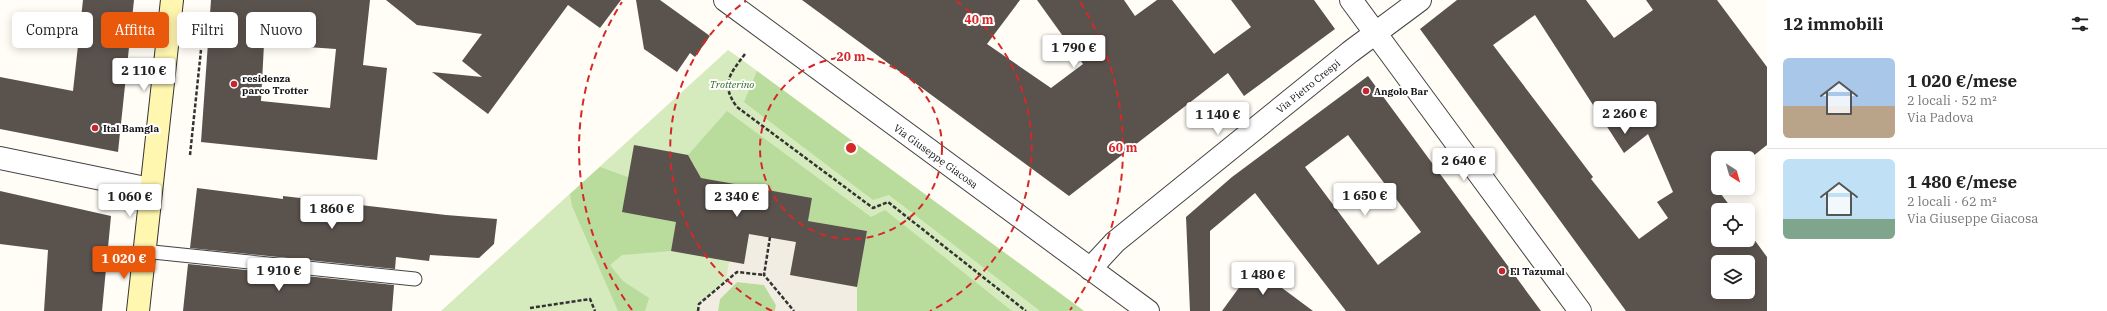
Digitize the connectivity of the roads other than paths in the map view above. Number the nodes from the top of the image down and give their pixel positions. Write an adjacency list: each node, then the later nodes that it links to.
1 (172, 0): 7 (street)
2 (725, 0): 9 (street, Via Giuseppe Giacosa)
3 (1351, 0): 5 (street)
4 (1420, 0): 5 (street, Via Pietro Crespi)
5 (1376, 34): 9 (street, Via Pietro Crespi); 13 (street)
6 (0, 158): 7 (street)
7 (150, 189): 8 (street)
8 (143, 251): 10 (lane); 11 (street)
9 (1090, 269): 12 (street, Via Giuseppe Giacosa)
10 (415, 279)
11 (138, 311)
12 (1148, 311)
13 (1580, 311)

